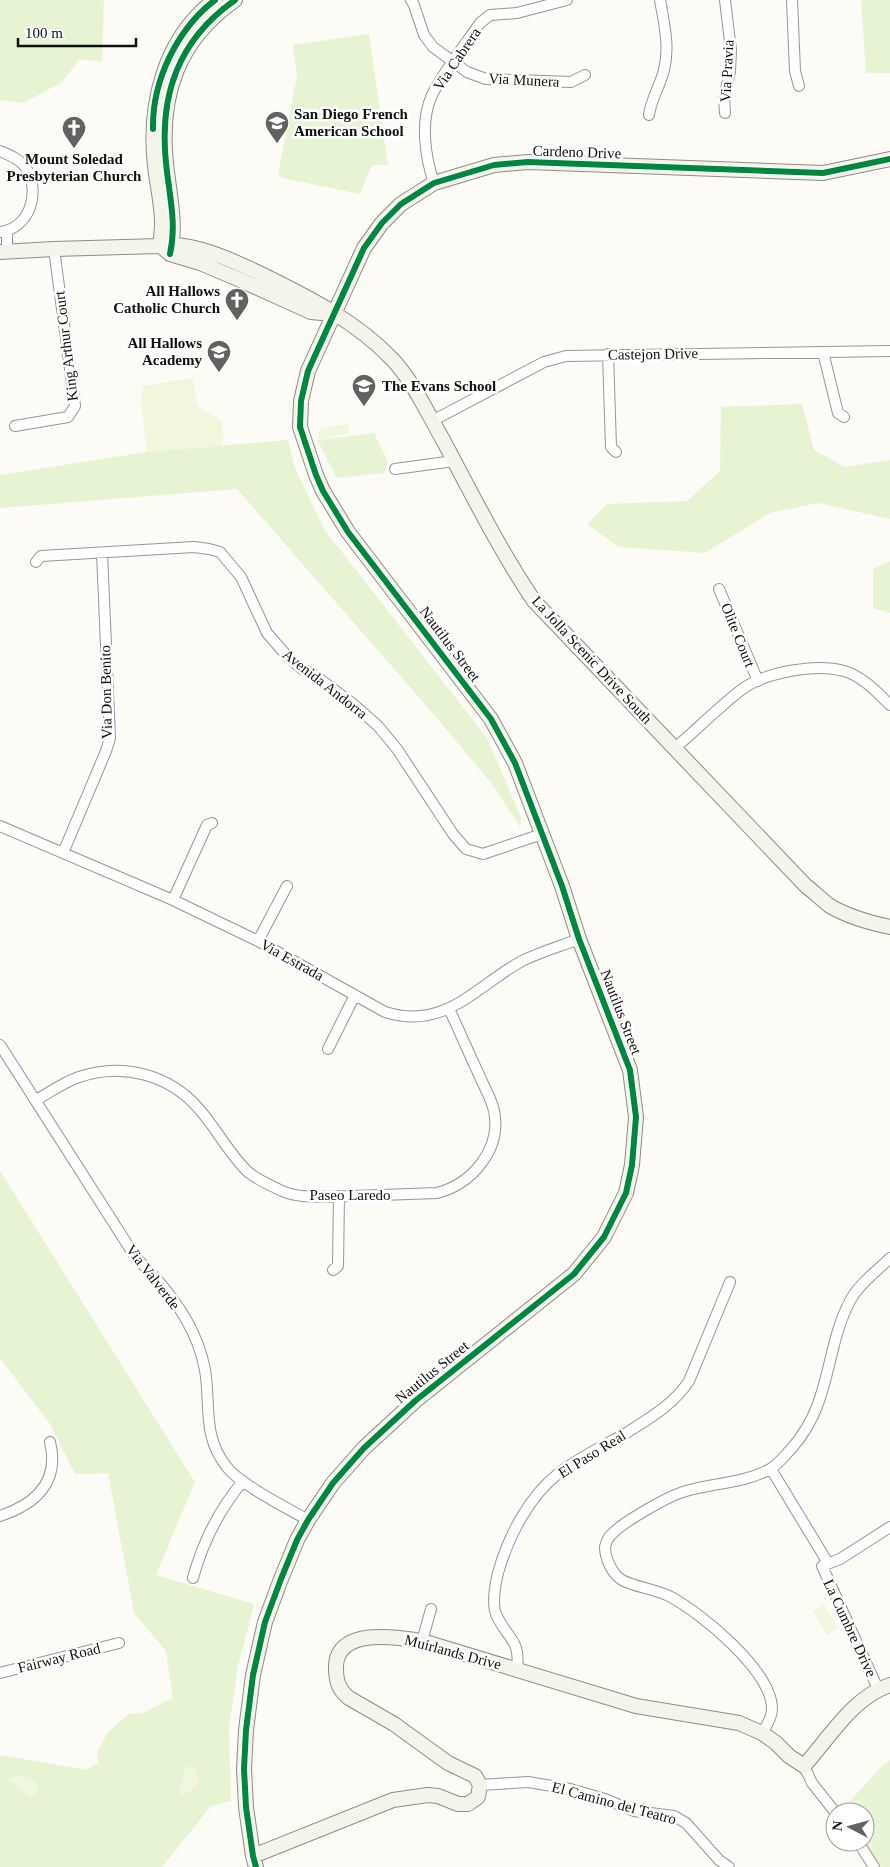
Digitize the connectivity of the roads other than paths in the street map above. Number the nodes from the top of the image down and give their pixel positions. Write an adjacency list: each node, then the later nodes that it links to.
1 (215, 0): 17 (street)
2 (235, 0): 17 (street)
3 (411, 0): 8 (street, Via Munera)
4 (567, 0): 8 (street, Via Cabrera)
5 (660, 0): 12 (street)
6 (725, 0): 11 (street, Via Pravia)
7 (792, 0): 10 (street)
8 (453, 62): 9 (street, Via Munera); 15 (street, Via Cabrera)
9 (585, 75)
10 (799, 86)
11 (725, 113)
12 (649, 115)
13 (0, 150): 16 (street)
14 (890, 159): 15 (street, Cardeno Drive)
15 (434, 183): 20 (street, Cardeno Drive)
16 (3, 231): 19 (street)
17 (168, 248): 18 (street, La Jolla Scenic Drive South); 20 (street, La Jolla Scenic Drive South)
18 (54, 249): 19 (street, La Jolla Scenic Drive South); 26 (street, King Arthur Court)
19 (4, 252)
20 (334, 314): 25 (street, La Jolla Scenic Drive South); 38 (street, Nautilus Street)
21 (890, 351): 22 (street, Castejon Drive)
22 (823, 352): 23 (street, Castejon Drive); 24 (street)
23 (608, 354): 25 (street, Castejon Drive); 27 (street)
24 (844, 417)
25 (432, 421): 28 (street, La Jolla Scenic Drive South)
26 (15, 426)
27 (616, 452)
28 (454, 461): 29 (street); 35 (street, La Jolla Scenic Drive South)
29 (394, 469)
30 (102, 553): 31 (street, Avenida Andorra); 38 (street, Avenida Andorra); 39 (street, Via Don Benito)
31 (36, 562)
32 (719, 589): 33 (street, Olite Court)
33 (758, 681): 34 (street); 35 (street)
34 (890, 705)
35 (675, 748): 42 (street, La Jolla Scenic Drive South)
36 (212, 823): 41 (street)
37 (0, 826): 39 (street, Via Estrada)
38 (542, 834): 43 (street, Nautilus Street)
39 (63, 853): 41 (street, Via Estrada)
40 (288, 886): 44 (street)
41 (173, 900): 44 (street, Via Estrada)
42 (890, 927)
43 (579, 939): 46 (street, Via Estrada); 58 (street, Nautilus Street)
44 (258, 941): 45 (street, Via Estrada)
45 (355, 995): 46 (street, Via Estrada); 48 (street)
46 (450, 1009): 50 (street, Paseo Laredo)
47 (0, 1046): 49 (street, Via Valverde)
48 (328, 1048)
49 (36, 1100): 50 (street, Paseo Laredo); 56 (street, Via Valverde)
50 (339, 1196): 52 (street)
51 (890, 1258): 55 (street)
52 (333, 1270)
53 (730, 1282): 65 (street, El Paso Real)
54 (50, 1442): 57 (street)
55 (771, 1469): 60 (street, La Cumbre Drive); 68 (street)
56 (243, 1481): 58 (street, Via Valverde); 61 (street)
57 (0, 1516)
58 (308, 1520): 73 (street, Nautilus Street)
59 (889, 1528): 60 (street)
60 (828, 1563): 67 (street, La Cumbre Drive)
61 (193, 1578)
62 (431, 1609): 63 (street)
63 (422, 1641): 65 (street, Muirlands Drive); 70 (street, Muirlands Drive)
64 (119, 1643): 66 (street, Fairway Road)
65 (517, 1669): 68 (street, Muirlands Drive)
66 (0, 1673)
67 (884, 1687): 69 (street)
68 (762, 1733): 69 (street, Muirlands Drive)
69 (804, 1766): 71 (street)
70 (480, 1785): 73 (street); 74 (street, El Camino del Teatro)
71 (827, 1802)
72 (864, 1852): 75 (street)
73 (254, 1862)
74 (729, 1867)
75 (874, 1867)

